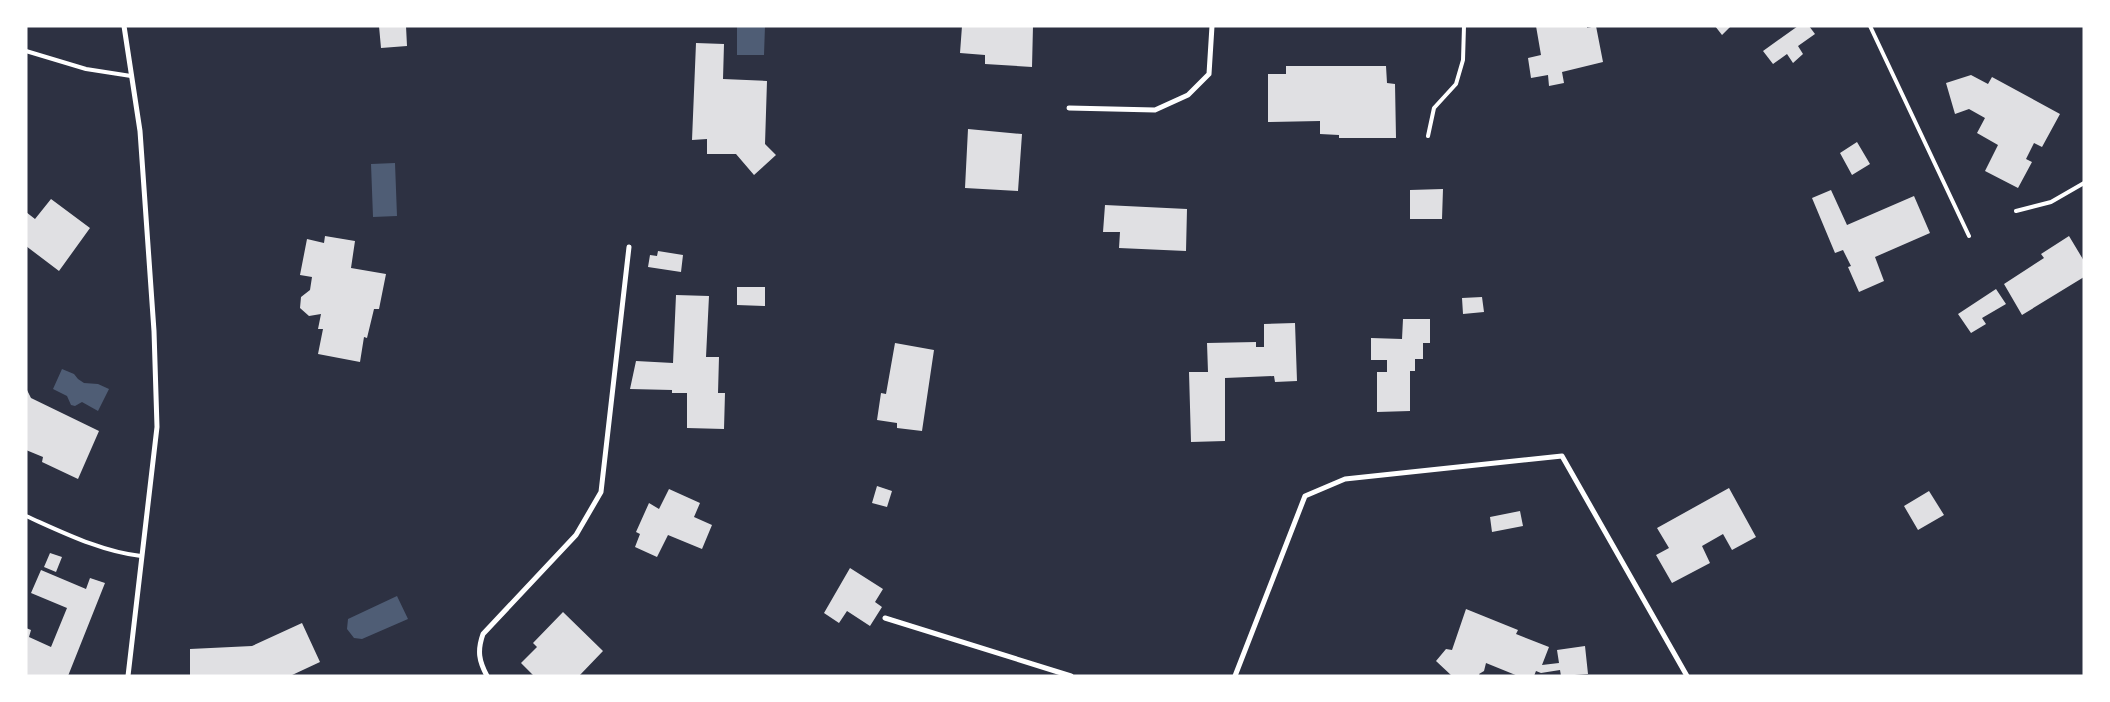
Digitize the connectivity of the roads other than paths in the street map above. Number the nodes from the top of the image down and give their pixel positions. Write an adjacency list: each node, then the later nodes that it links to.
1 (124, 26): 6 (street)
2 (1212, 26): 7 (street)
3 (1464, 26): 8 (lane)
4 (1870, 26): 11 (lane)
5 (26, 52): 6 (lane)
6 (131, 76): 14 (street)
7 (1069, 108)
8 (1428, 136)
9 (2084, 182): 10 (lane)
10 (2016, 211)
11 (1969, 236)
12 (629, 247): 17 (street)
13 (26, 516): 14 (lane)
14 (141, 556): 16 (street)
15 (885, 618): 18 (street)
16 (128, 676)
17 (487, 676)
18 (1071, 676)
19 (1235, 676): 20 (street)
20 (1687, 676)

